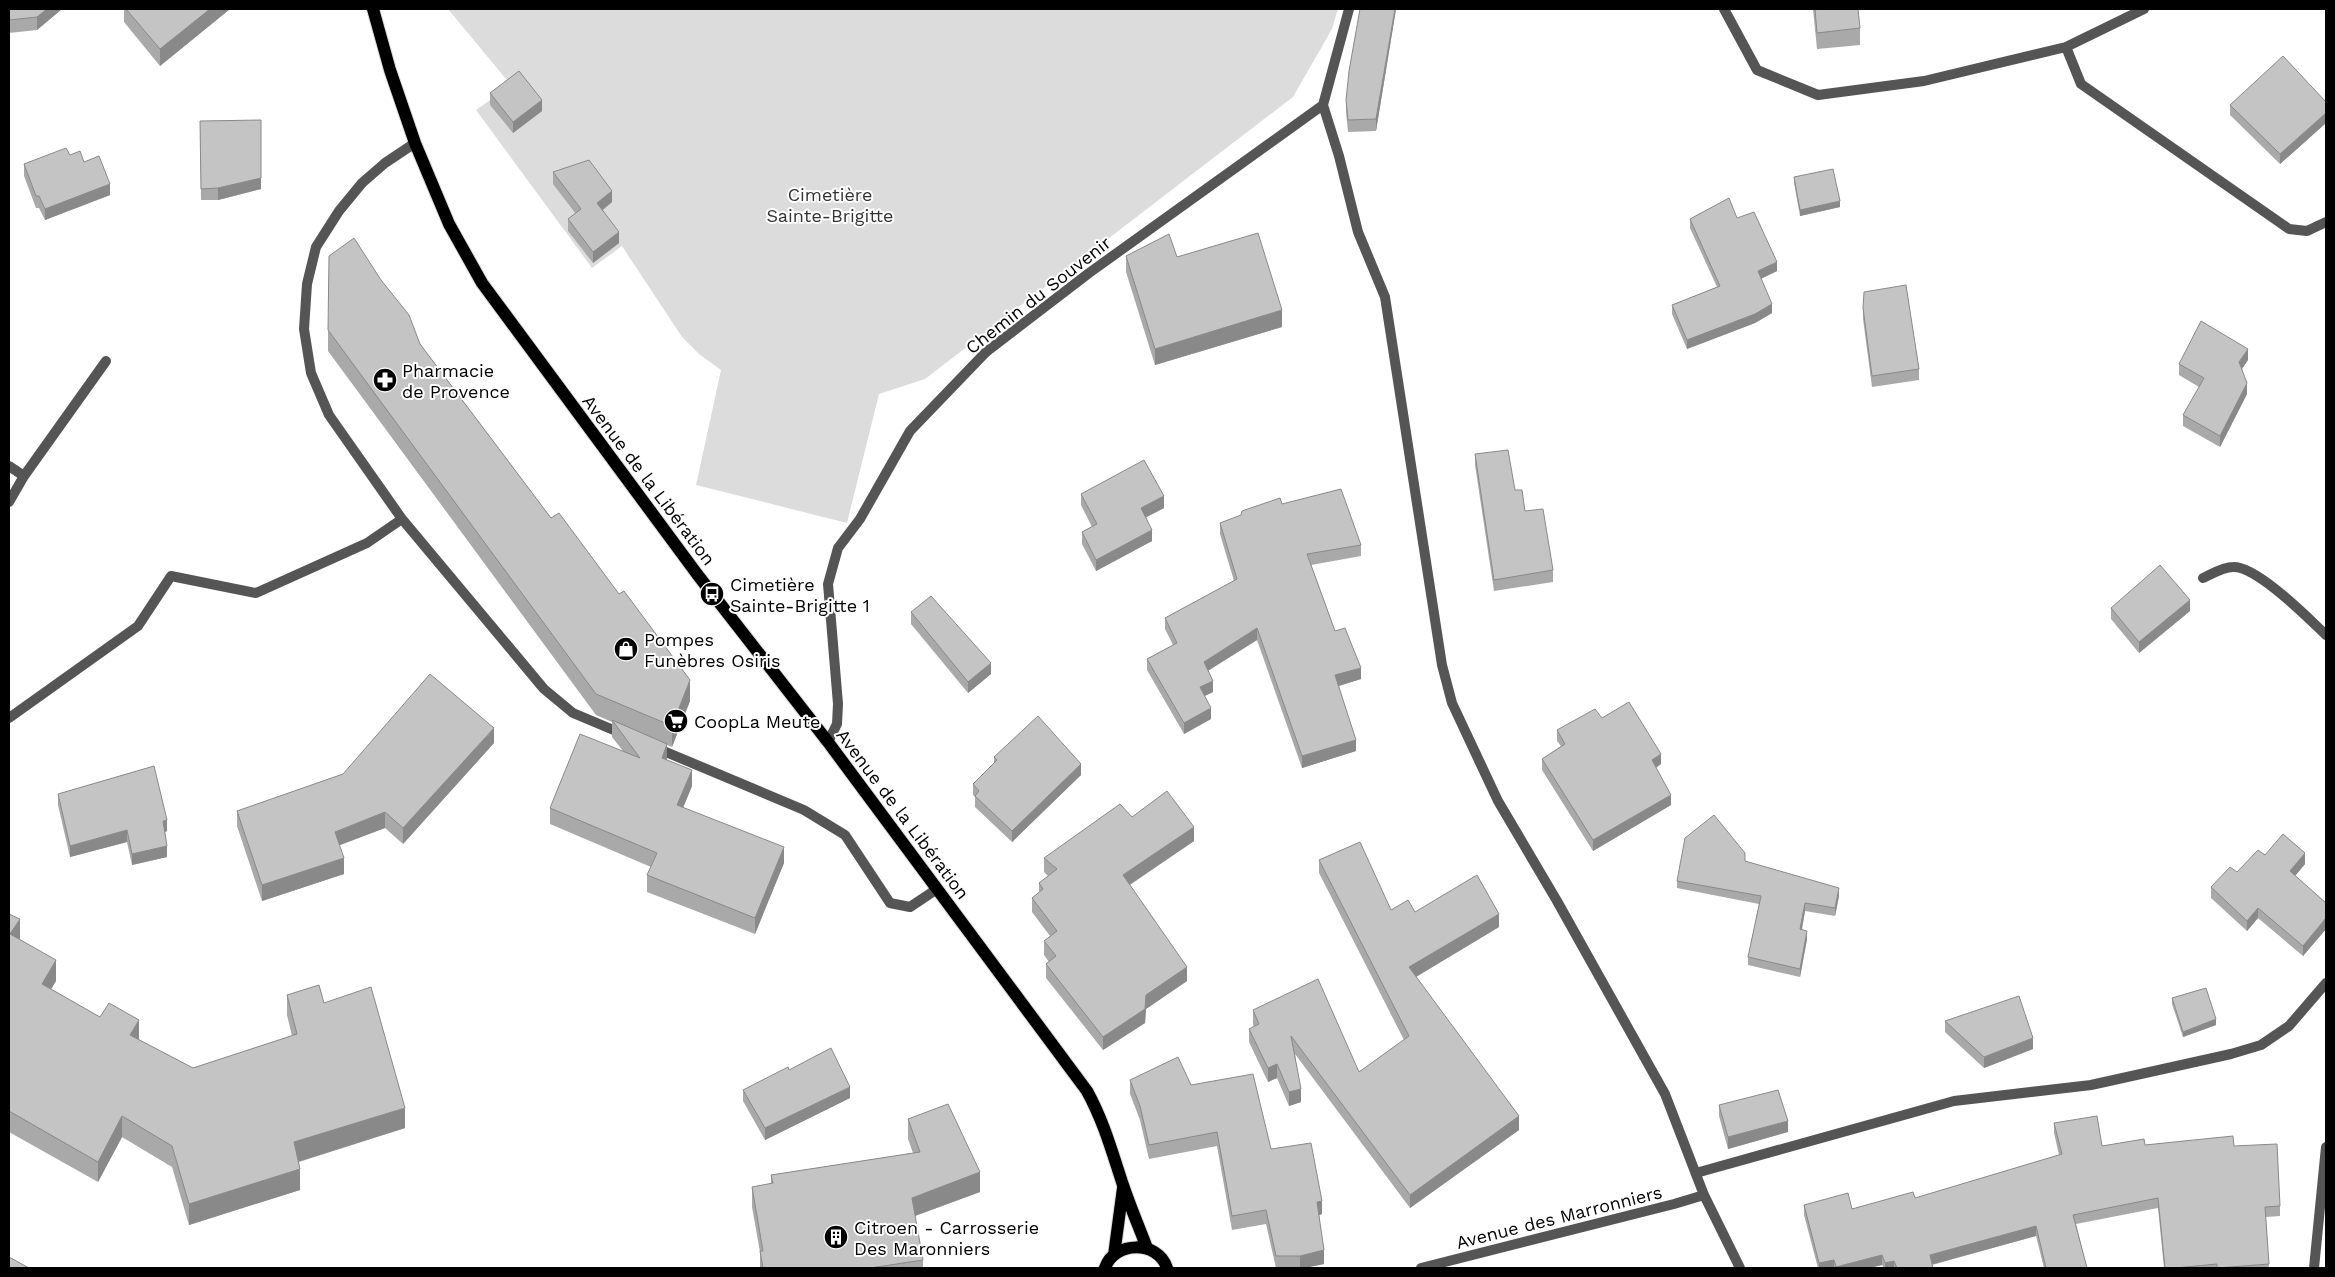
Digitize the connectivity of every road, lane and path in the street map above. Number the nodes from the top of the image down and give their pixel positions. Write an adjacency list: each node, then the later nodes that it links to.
1 (373, 9): 7 (main road, Avenue de la Libération)
2 (1349, 9): 6 (street)
3 (1724, 9): 5 (street)
4 (2144, 9): 5 (street)
5 (2066, 47): 8 (street)
6 (1324, 105): 17 (street, Chemin du Souvenir); 21 (street)
7 (415, 143): 13 (street); 17 (main road, Avenue de la Libération)
8 (2326, 222)
9 (106, 361): 11 (street)
10 (9, 466): 11 (street)
11 (24, 476): 12 (street)
12 (9, 502)
13 (402, 519): 16 (street); 18 (street)
14 (2203, 578): 15 (street)
15 (2326, 635)
16 (9, 718)
17 (828, 742): 18 (main road, Avenue de la Libération)
18 (937, 889): 22 (main road, Avenue de la Libération)
19 (2326, 983): 21 (street)
20 (2326, 1146): 30 (street)
21 (1696, 1173): 23 (street)
22 (1124, 1186): 24 (main road, Avenue de la Libération); 25 (main road, Avenue de la Libération)
23 (1704, 1195): 28 (street, Avenue des Marronniers); 29 (street)
24 (1147, 1248): 25 (main road); 27 (main road)
25 (1114, 1255): 26 (main road)
26 (1105, 1268)
27 (1167, 1268)
28 (1421, 1268)
29 (1740, 1268)
30 (2314, 1268)

